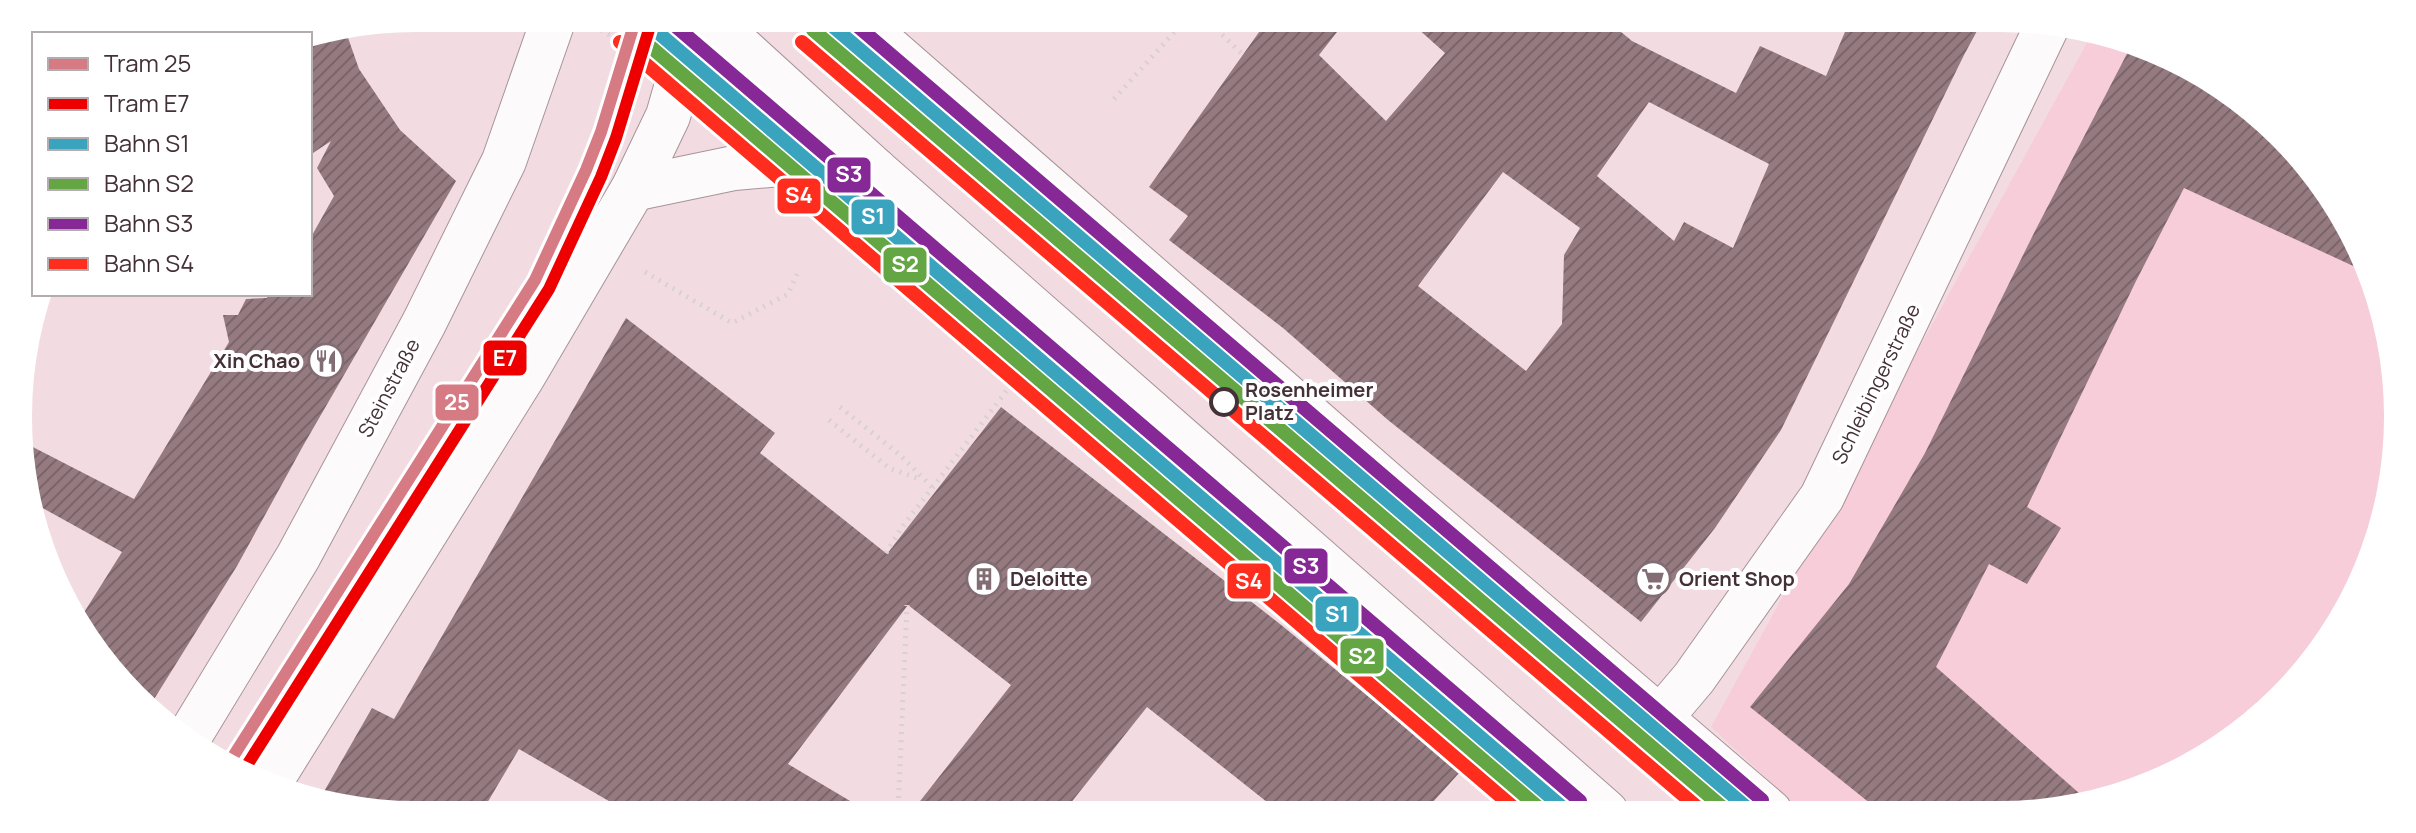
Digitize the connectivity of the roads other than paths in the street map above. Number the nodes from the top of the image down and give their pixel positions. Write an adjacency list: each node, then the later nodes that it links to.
1 (549, 32): 9 (street, Steinstraße)
2 (692, 32): 7 (street)
3 (723, 32): 6 (street)
4 (870, 32): 8 (street)
5 (2043, 34): 8 (street, Schleibingerstraße)
6 (875, 170): 7 (street); 11 (street)
7 (633, 189): 10 (street)
8 (1661, 717): 12 (street)
9 (193, 730)
10 (275, 774)
11 (1593, 801)
12 (1757, 801)

